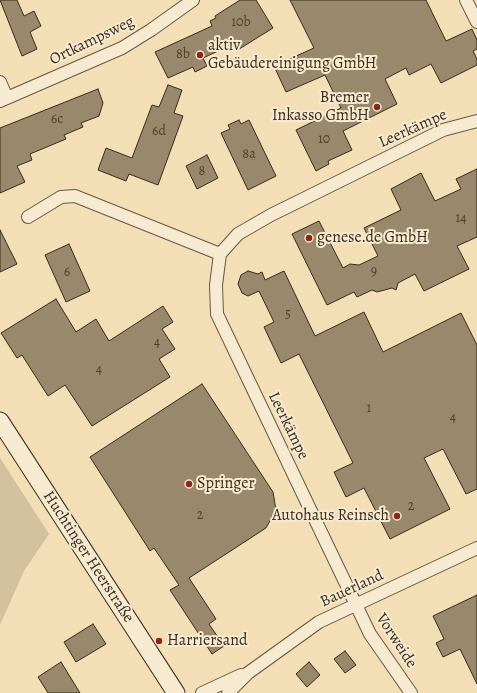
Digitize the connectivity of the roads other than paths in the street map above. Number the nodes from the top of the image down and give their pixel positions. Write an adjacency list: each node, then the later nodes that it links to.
1 (193, 0): 5 (street, Ortkampsweg)
2 (466, 0): 3 (street)
3 (477, 22)
4 (0, 82): 5 (street)
5 (3, 99)
6 (477, 121): 8 (street, Leerkämpe)
7 (28, 217): 8 (street)
8 (220, 254): 11 (street, Leerkämpe)
9 (0, 421): 13 (main road, Huchtinger Heerstraße)
10 (477, 548): 11 (street, Bauerland)
11 (356, 606): 12 (street, Bauerland); 16 (street, Vorweide)
12 (248, 672): 14 (street, Bauerland); 15 (street, Bauerland)
13 (176, 693)
14 (202, 693)
15 (228, 693)
16 (411, 693)

